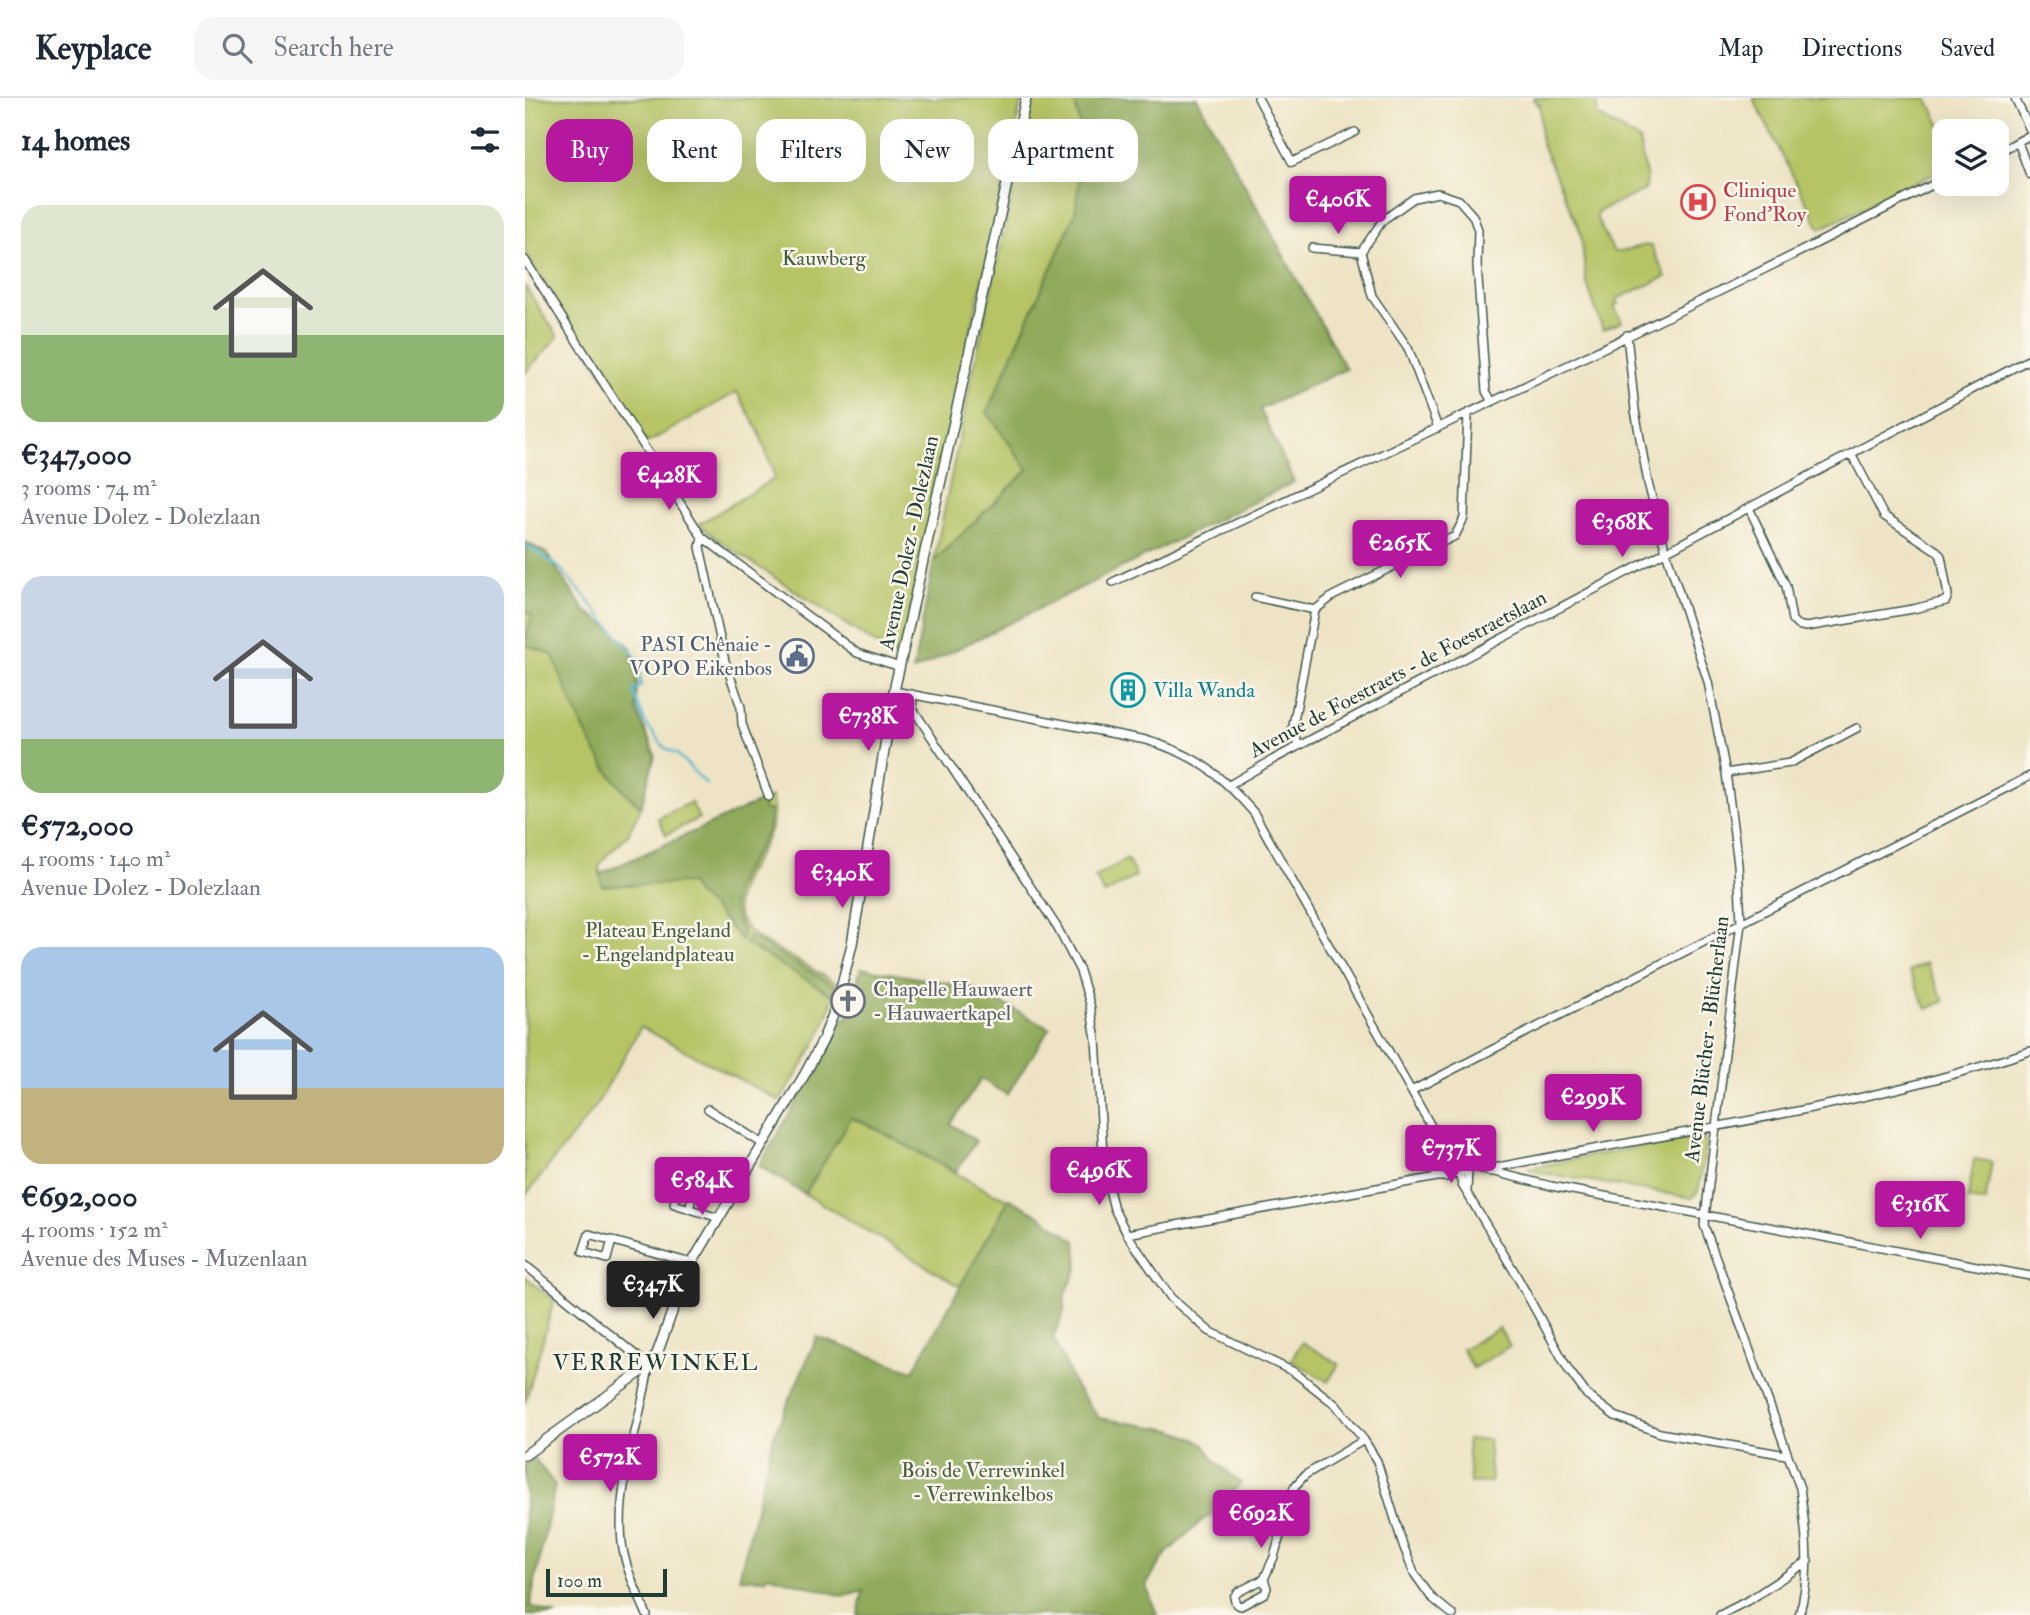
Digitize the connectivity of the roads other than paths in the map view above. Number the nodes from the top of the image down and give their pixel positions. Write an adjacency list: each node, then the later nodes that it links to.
1 (1026, 98): 25 (street, Avenue Dolez - Dolezlaan)
2 (1258, 98): 4 (street)
3 (2015, 98): 5 (street)
4 (1355, 132)
5 (2030, 132): 6 (street)
6 (2018, 142): 7 (street); 8 (street)
7 (2009, 147)
8 (2030, 175)
9 (1932, 186): 13 (street)
10 (1312, 248): 11 (street)
11 (1361, 252): 15 (street); 17 (street)
12 (525, 260): 20 (street)
13 (1627, 335): 15 (street); 21 (street, Avenue Blücher - Blücherlaan)
14 (2030, 359): 18 (street, Avenue de Foestraets - de Foestraetslaan)
15 (1492, 402): 16 (street)
16 (1468, 414): 17 (street); 24 (street)
17 (1438, 428): 22 (street)
18 (1852, 455): 19 (street, Avenue de Foestraets - de Foestraetslaan); 19 (street)
19 (1749, 508): 21 (street, Avenue de Foestraets - de Foestraetslaan)
20 (702, 537): 25 (street); 33 (street)
21 (1666, 551): 29 (street, Avenue de Foestraets - de Foestraetslaan); 30 (street, Avenue Blücher - Blücherlaan)
22 (1113, 582)
23 (1255, 597): 24 (street)
24 (1315, 610): 29 (street)
25 (900, 667): 26 (street, Avenue Dolez - Dolezlaan)
26 (894, 691): 27 (street); 39 (street, Avenue Dolez - Dolezlaan)
27 (912, 694): 32 (street); 49 (street)
28 (1857, 728): 30 (street)
29 (1299, 746): 32 (street, Avenue de Foestraets - de Foestraetslaan)
30 (1726, 773): 34 (street, Avenue Blücher - Blücherlaan)
31 (2030, 776): 34 (street)
32 (1229, 785): 36 (street)
33 (769, 797)
34 (1741, 922): 36 (street); 38 (street, Avenue Blücher - Blücherlaan)
35 (2030, 1051): 38 (street)
36 (1411, 1091): 40 (street)
37 (708, 1109): 39 (street)
38 (1716, 1127): 42 (street); 47 (street, Avenue Blücher - Blücherlaan)
39 (763, 1144): 48 (street, Avenue Dolez - Dolezlaan)
40 (1454, 1161): 41 (street); 43 (street); 44 (street)
41 (1469, 1168): 42 (street); 43 (street); 45 (street)
42 (1490, 1172): 47 (street)
43 (1458, 1173): 44 (street); 45 (street)
44 (1437, 1177): 49 (street)
45 (1467, 1191): 57 (street)
46 (689, 1209): 48 (street)
47 (1704, 1214): 53 (street); 57 (street, Avenue Blücher - Blücherlaan)
48 (719, 1218): 51 (street, Avenue Dolez - Dolezlaan)
49 (1127, 1234): 55 (street)
50 (612, 1240): 50 (street); 51 (street)
51 (692, 1264): 54 (street, Avenue Dolez - Dolezlaan)
52 (525, 1265): 54 (street)
53 (2030, 1276)
54 (649, 1366): 56 (street); 60 (street, Avenue Dolez - Dolezlaan)
55 (1364, 1440): 59 (street); 61 (street)
56 (525, 1455)
57 (1786, 1455): 58 (street, Avenue Blücher - Blücherlaan)
58 (1808, 1561): 62 (street); 63 (street, Avenue Blücher - Blücherlaan)
59 (1264, 1579): 59 (street)
60 (647, 1615)
61 (1453, 1615)
62 (1720, 1615)
63 (1799, 1615)

